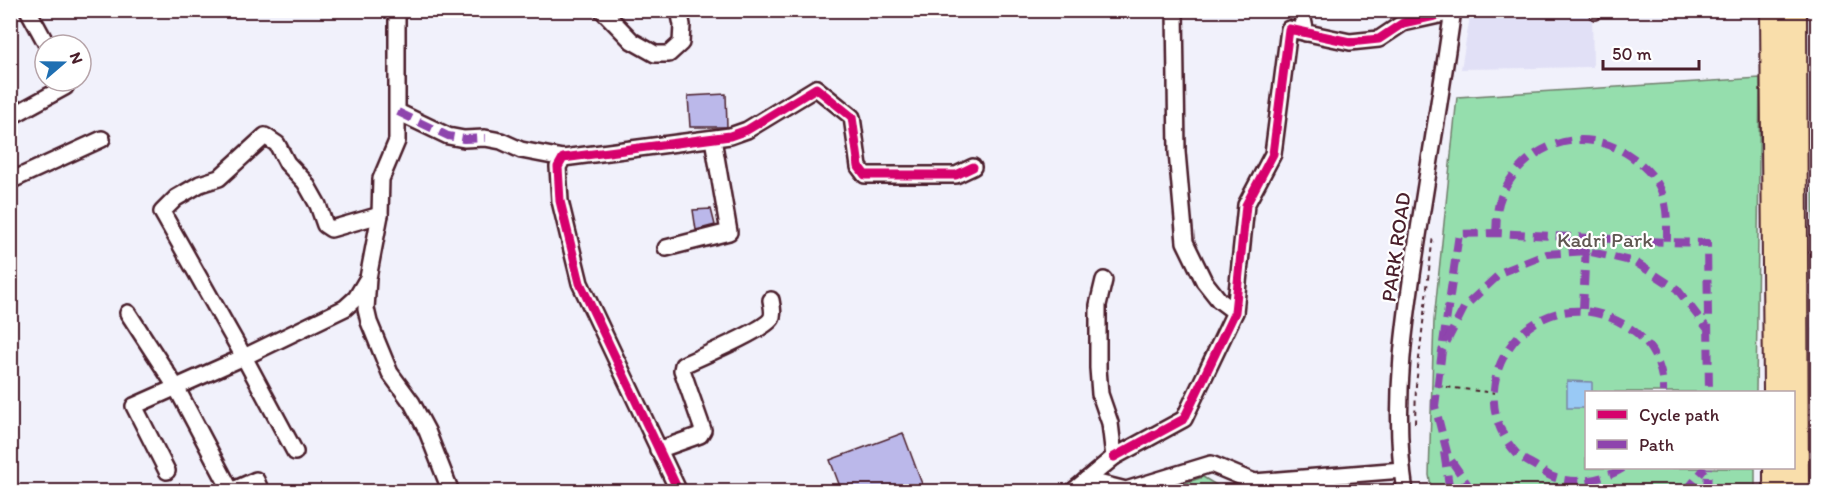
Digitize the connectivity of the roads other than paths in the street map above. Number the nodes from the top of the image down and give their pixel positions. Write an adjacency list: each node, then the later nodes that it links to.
1 (28, 10): 10 (street)
2 (401, 10): 13 (street)
3 (602, 10): 4 (street)
4 (679, 10)
5 (1175, 10): 25 (street)
6 (1301, 10): 11 (street)
7 (1774, 10): 29 (highway)
8 (1793, 10): 30 (highway)
9 (1453, 11): 11 (street); 36 (street, PARK ROAD)
10 (40, 33)
11 (1306, 33): 25 (street)
12 (54, 93): 14 (street)
13 (398, 112): 17 (street); 20 (street)
14 (10, 117)
15 (102, 139): 19 (street)
16 (713, 139): 17 (street); 18 (street); 21 (street)
17 (563, 158): 31 (street)
18 (973, 167)
19 (10, 181)
20 (380, 215): 22 (street); 27 (street)
21 (666, 248)
22 (368, 278): 27 (street); 40 (street)
23 (1104, 280): 33 (street)
24 (771, 300): 31 (street)
25 (1235, 312): 33 (street)
26 (128, 313): 28 (street)
27 (244, 357): 28 (street); 32 (street)
28 (176, 387): 37 (street); 39 (street)
29 (1777, 391)
30 (1795, 391)
31 (658, 450): 41 (street)
32 (295, 452)
33 (1114, 457): 38 (street)
34 (1777, 469): 44 (highway)
35 (1795, 469): 45 (highway)
36 (1401, 470): 38 (street); 43 (street, PARK ROAD)
37 (167, 471)
38 (1086, 480): 42 (street)
39 (261, 492)
40 (451, 492)
41 (679, 492)
42 (1072, 492)
43 (1405, 492)
44 (1777, 492)
45 (1795, 492)

